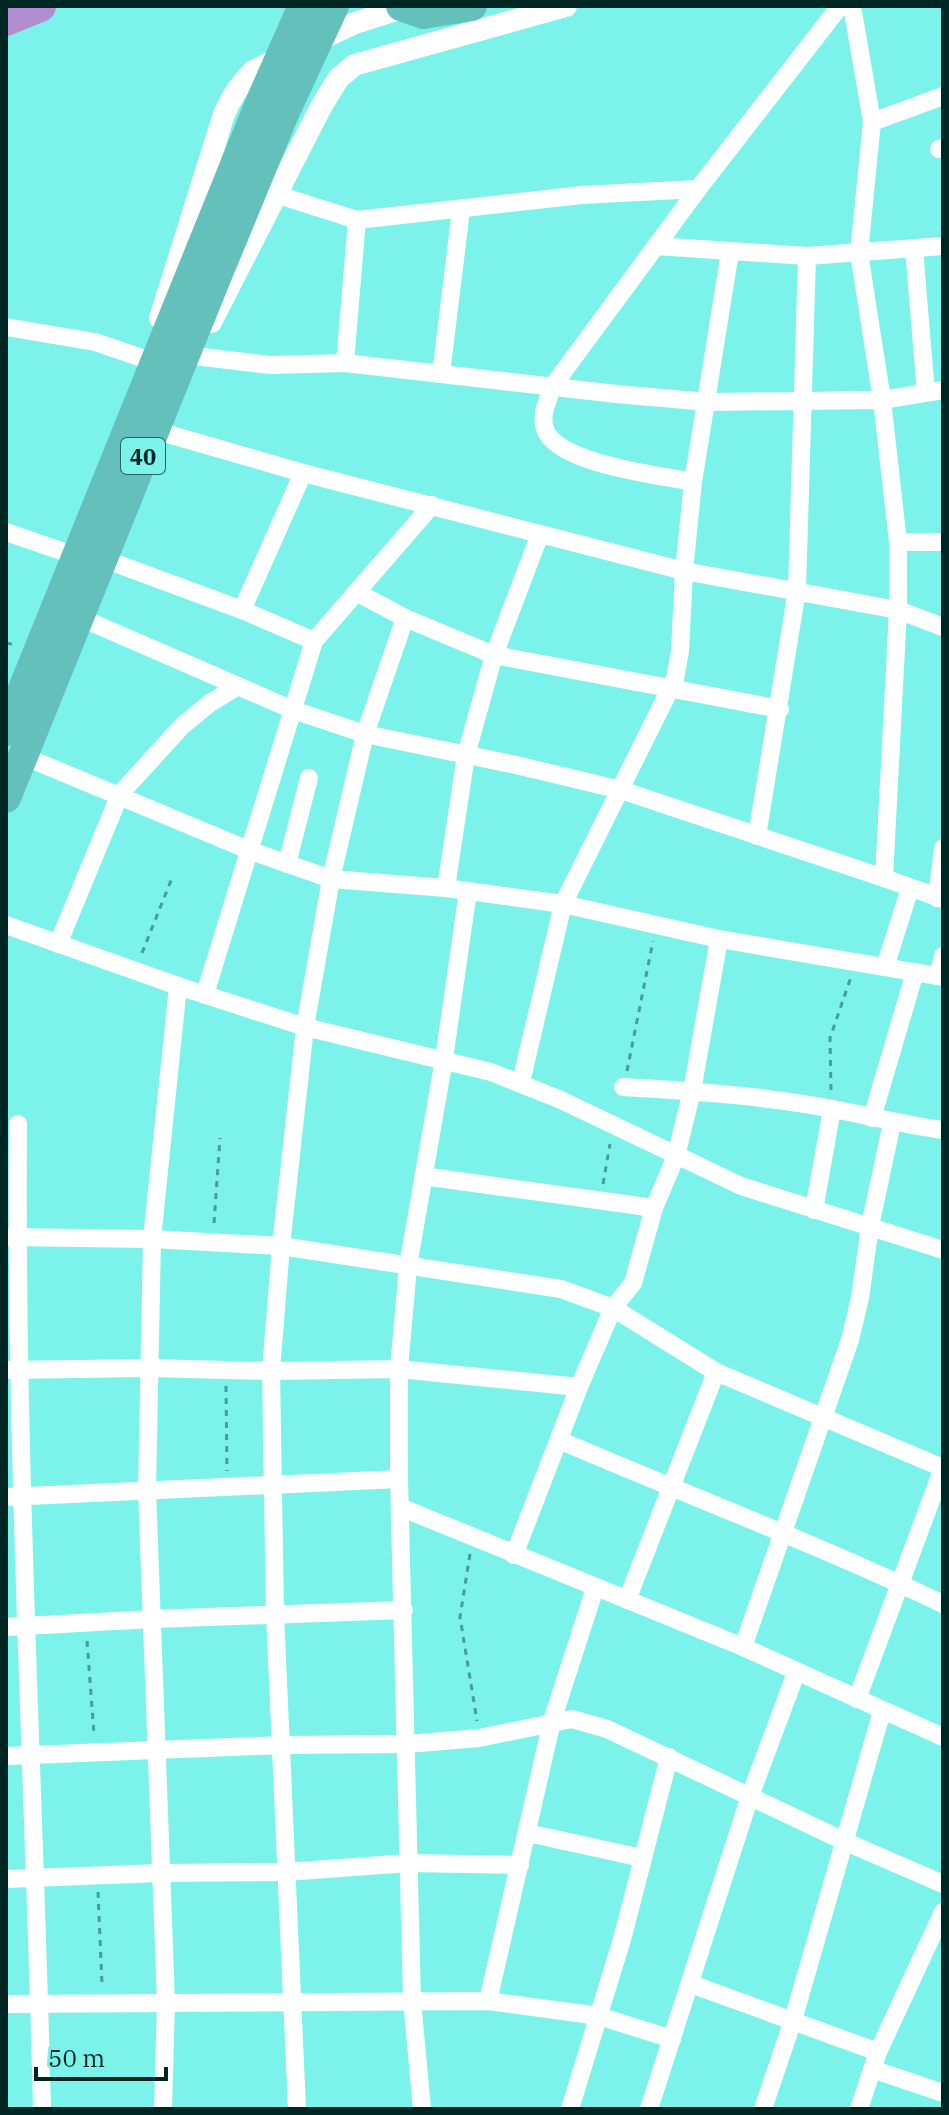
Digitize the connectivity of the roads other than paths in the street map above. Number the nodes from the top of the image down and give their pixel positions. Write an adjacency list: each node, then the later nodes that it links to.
1 (303, 6): 10 (highway)
2 (334, 6): 10 (highway)
3 (401, 6): 5 (highway)
4 (408, 6): 24 (street)
5 (472, 6)
6 (566, 6): 13 (street)
7 (840, 6): 12 (street)
8 (852, 6): 11 (street)
9 (943, 96): 11 (street)
10 (272, 109): 23 (highway, 40); 32 (highway, 40)
11 (872, 122): 20 (street)
12 (698, 189): 14 (street); 16 (street)
13 (275, 194): 15 (street); 23 (street)
14 (461, 210): 15 (street); 26 (street)
15 (357, 220): 25 (street)
16 (656, 246): 19 (street); 27 (street)
17 (943, 246): 18 (street)
18 (914, 249): 20 (street); 28 (street)
19 (730, 252): 21 (street); 30 (street)
20 (859, 253): 21 (street); 29 (street)
21 (807, 256): 31 (street)
22 (6, 327): 24 (street)
23 (186, 355): 25 (street); 32 (highway, 40)
24 (145, 359): 32 (street)
25 (345, 363): 26 (street)
26 (441, 374): 27 (street)
27 (552, 387): 30 (street); 34 (street)
28 (935, 391): 29 (street)
29 (882, 400): 31 (street); 38 (street)
30 (708, 402): 31 (street); 34 (street)
31 (801, 403): 42 (street)
32 (144, 424): 33 (street); 40 (highway, 40)
33 (303, 473): 35 (street); 44 (street)
34 (693, 482): 41 (street)
35 (432, 505): 37 (street); 43 (street)
36 (6, 532): 40 (street)
37 (540, 534): 41 (street); 50 (street)
38 (898, 542): 39 (street); 45 (street)
39 (943, 542)
40 (90, 557): 44 (street); 46 (highway, 40); 55 (highway, 40)
41 (684, 571): 42 (street); 52 (street)
42 (797, 590): 45 (street); 53 (street)
43 (358, 593): 47 (street); 49 (street)
44 (242, 610): 49 (street)
45 (898, 610): 48 (street); 67 (street)
46 (79, 617): 51 (street); 58 (highway, 40)
47 (405, 618): 50 (street); 56 (street)
48 (943, 627)
49 (314, 641): 54 (street)
50 (494, 655): 52 (street); 57 (street)
51 (238, 686): 54 (street); 61 (street)
52 (672, 689): 53 (street); 60 (street)
53 (780, 709): 63 (street)
54 (293, 710): 56 (street); 65 (street)
55 (6, 731)
56 (365, 734): 57 (street); 68 (street)
57 (466, 755): 60 (street); 69 (street)
58 (23, 756): 61 (street); 62 (highway, 40)
59 (309, 778): 66 (street)
60 (621, 790): 63 (street); 73 (street)
61 (120, 794): 65 (street); 76 (street)
62 (6, 798)
63 (757, 836): 67 (street)
64 (943, 848): 72 (street)
65 (251, 851): 66 (street); 82 (street)
66 (287, 864): 68 (street)
67 (884, 878): 70 (street)
68 (331, 879): 69 (street); 83 (street)
69 (446, 888): 71 (street)
70 (910, 888): 72 (street); 78 (street)
71 (468, 891): 73 (street); 84 (street)
72 (940, 898)
73 (563, 904): 75 (street); 85 (street)
74 (6, 925): 76 (street)
75 (719, 939): 78 (street); 87 (street)
76 (58, 944): 81 (street)
77 (943, 956): 80 (street)
78 (885, 967): 79 (street)
79 (915, 972): 80 (street); 89 (street)
80 (940, 976)
81 (178, 986): 82 (street); 99 (street)
82 (205, 994): 83 (street)
83 (305, 1027): 84 (street); 100 (street)
84 (444, 1059): 85 (street); 94 (street)
85 (521, 1082): 93 (street)
86 (623, 1087): 87 (street)
87 (692, 1091): 88 (street); 93 (street)
88 (832, 1109): 89 (street); 96 (street)
89 (872, 1118): 90 (street)
90 (892, 1123): 92 (street); 97 (street)
91 (18, 1124): 98 (street)
92 (943, 1130)
93 (676, 1156): 95 (street); 96 (street)
94 (423, 1176): 95 (street); 102 (street)
95 (654, 1208): 103 (street)
96 (814, 1210): 97 (street)
97 (870, 1226): 101 (street); 110 (street)
98 (12, 1237): 99 (street); 106 (street)
99 (152, 1239): 100 (street); 104 (street)
100 (281, 1246): 102 (street); 107 (street)
101 (943, 1250)
102 (408, 1266): 103 (street); 105 (street)
103 (613, 1308): 108 (street); 109 (street)
104 (149, 1368): 106 (street); 107 (street); 115 (street)
105 (399, 1369): 107 (street); 109 (street); 112 (street)
106 (13, 1370): 116 (street)
107 (271, 1371): 113 (street)
108 (716, 1372): 110 (street); 114 (street)
109 (579, 1387): 111 (street)
110 (823, 1420): 118 (street); 120 (street)
111 (559, 1440): 114 (street); 119 (street)
112 (399, 1479): 113 (street); 117 (street)
113 (273, 1484): 115 (street); 125 (street)
114 (671, 1489): 118 (street); 122 (street)
115 (147, 1490): 116 (street); 126 (street)
116 (14, 1497): 127 (street)
117 (400, 1507): 119 (street); 124 (street)
118 (782, 1532): 120 (street); 128 (street)
119 (514, 1555): 121 (street)
120 (900, 1583): 123 (street); 130 (street)
121 (595, 1588): 122 (street); 132 (street)
122 (627, 1600): 128 (street)
123 (943, 1604)
124 (404, 1610): 125 (street); 134 (street)
125 (275, 1614): 126 (street); 135 (street)
126 (153, 1619): 127 (street); 136 (street)
127 (15, 1627): 137 (street)
128 (743, 1647): 129 (street)
129 (796, 1673): 130 (street); 140 (street)
130 (857, 1699): 131 (street)
131 (882, 1711): 133 (street); 142 (street)
132 (552, 1721): 134 (street); 139 (street); 141 (street)
133 (943, 1737)
134 (407, 1744): 135 (street); 144 (street)
135 (283, 1745): 136 (street); 146 (street)
136 (158, 1750): 137 (street); 147 (street)
137 (32, 1755): 138 (street); 149 (street)
138 (6, 1756)
139 (669, 1757): 140 (street); 143 (street)
140 (750, 1796): 142 (street); 152 (street)
141 (528, 1833): 143 (street); 145 (street)
142 (846, 1842): 150 (street); 160 (street)
143 (642, 1858): 159 (street)
144 (408, 1863): 145 (street); 146 (street); 153 (street)
145 (520, 1865): 154 (street)
146 (286, 1872): 147 (street); 157 (street)
147 (160, 1873): 149 (street); 155 (street)
148 (6, 1879): 149 (street)
149 (35, 1879): 158 (street)
150 (943, 1884)
151 (943, 1912): 162 (street)
152 (691, 1984): 160 (street); 161 (street)
153 (412, 2000): 154 (street); 157 (street); 167 (street)
154 (488, 2001): 159 (street)
155 (166, 2002): 157 (street); 158 (street); 165 (street)
156 (6, 2004): 158 (street)
157 (294, 2004): 166 (street)
158 (39, 2005): 164 (street)
159 (599, 2016): 161 (street); 168 (street)
160 (793, 2020): 162 (street); 170 (street)
161 (672, 2039): 169 (street)
162 (875, 2060): 163 (street); 171 (street)
163 (943, 2093)
164 (42, 2109)
165 (163, 2109)
166 (297, 2109)
167 (422, 2109)
168 (570, 2109)
169 (649, 2109)
170 (763, 2109)
171 (859, 2109)

